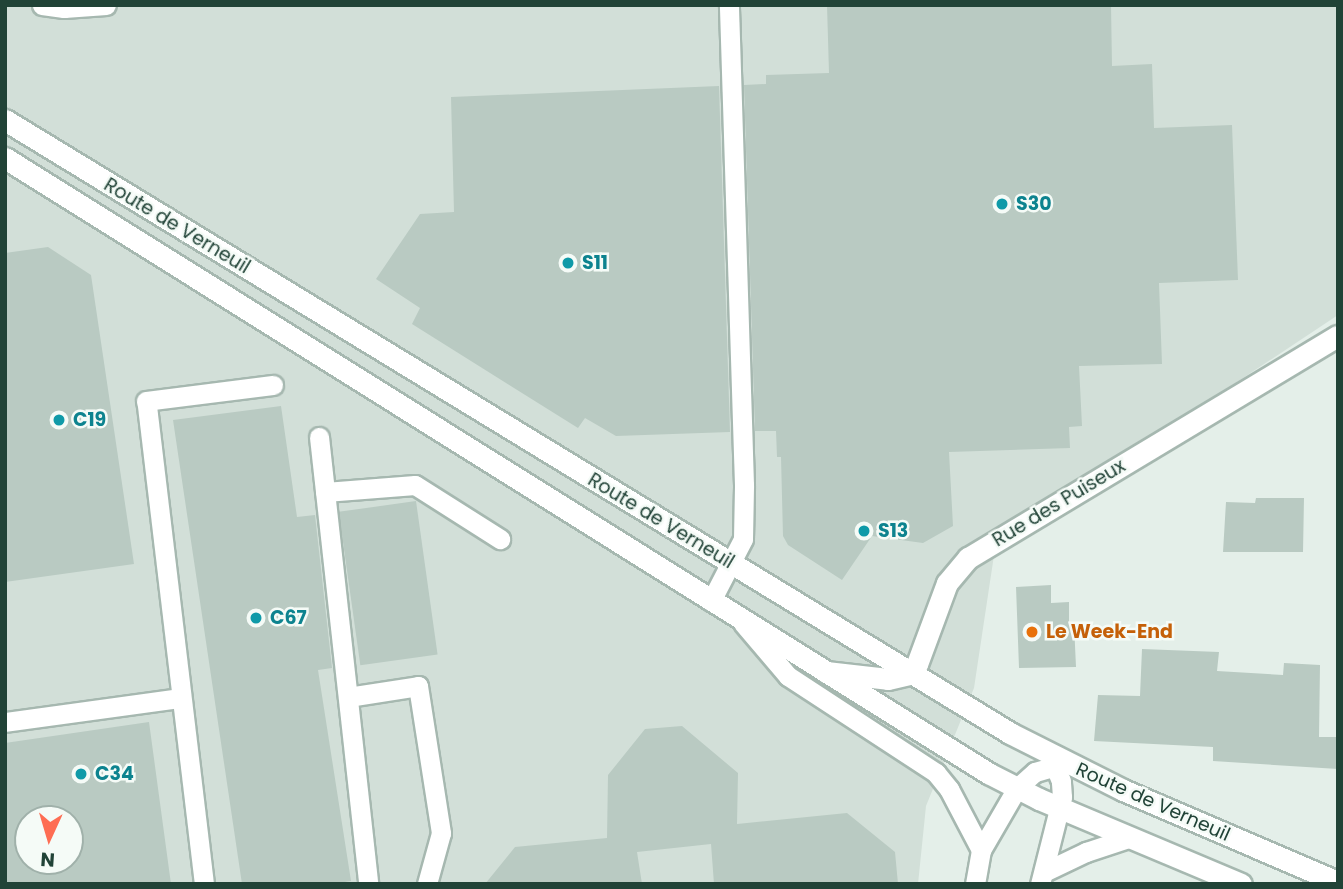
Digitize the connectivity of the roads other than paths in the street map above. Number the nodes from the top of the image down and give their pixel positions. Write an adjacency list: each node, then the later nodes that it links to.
1 (42, 5): 2 (lane)
2 (106, 5)
3 (730, 5): 11 (lane)
4 (5, 120): 11 (main road, Route de Verneuil)
5 (5, 158): 12 (main road, Route de Verneuil)
6 (1338, 336): 15 (main road, Rue des Puiseux)
7 (273, 385): 17 (lane)
8 (319, 437): 9 (lane)
9 (325, 492): 10 (lane); 16 (lane)
10 (500, 539)
11 (731, 564): 12 (lane); 15 (main road, Route de Verneuil)
12 (711, 601): 13 (main road, Route de Verneuil)
13 (741, 620): 14 (main road, Route de Verneuil); 23 (lane)
14 (824, 672): 15 (main road); 20 (main road, Route de Verneuil)
15 (909, 674): 19 (main road, Route de Verneuil)
16 (348, 697): 27 (lane); 28 (lane)
17 (180, 698): 18 (lane); 26 (lane)
18 (5, 722)
19 (1057, 761): 20 (lane); 21 (lane); 25 (main road, Route de Verneuil)
20 (1017, 788): 21 (main road, Route de Verneuil); 23 (lane)
21 (1059, 808): 22 (main road, Route de Verneuil); 24 (lane)
22 (1131, 837): 24 (lane); 30 (main road, Route de Verneuil)
23 (981, 850): 29 (lane)
24 (1042, 878)
25 (1338, 882)
26 (204, 884)
27 (368, 884)
28 (427, 884)
29 (975, 884)
30 (1241, 884)

